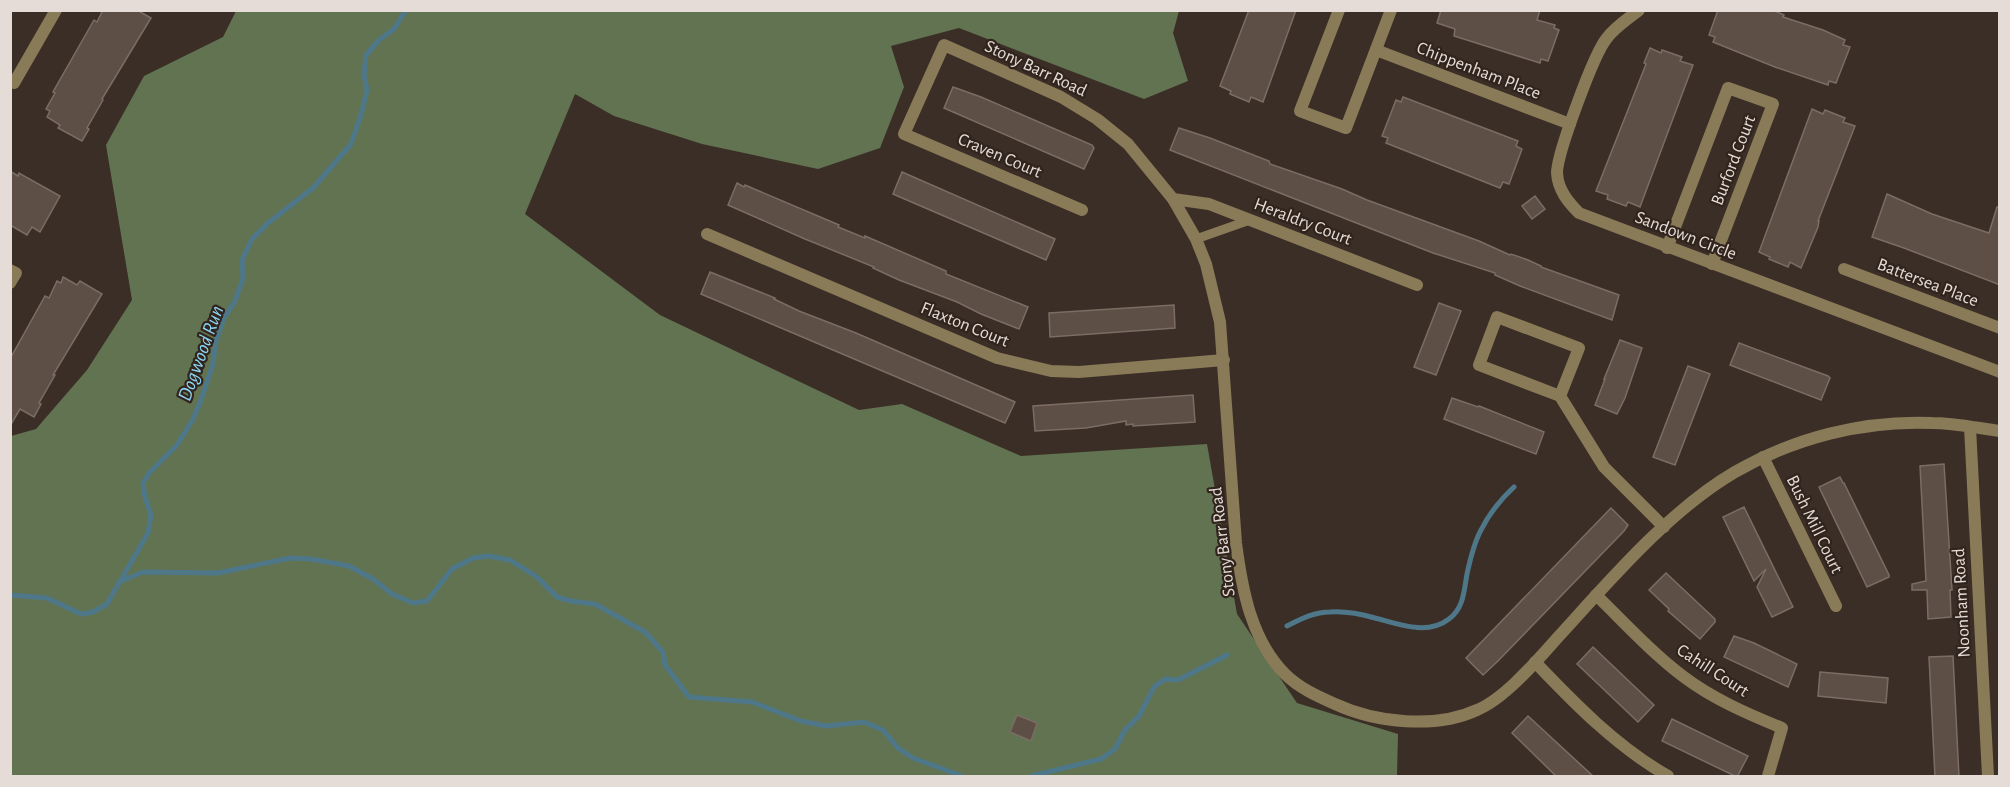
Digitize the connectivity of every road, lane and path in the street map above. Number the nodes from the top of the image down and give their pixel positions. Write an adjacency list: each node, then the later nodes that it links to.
1 (56, 10): 6 (street)
2 (1339, 10): 5 (street)
3 (1391, 10): 5 (street)
4 (1639, 10): 7 (street, Sandown Circle)
5 (1376, 50): 7 (street, Chippenham Place)
6 (10, 81)
7 (1570, 124): 14 (street, Sandown Circle)
8 (904, 134): 9 (street, Stony Barr Road); 10 (street, Craven Court)
9 (1173, 199): 11 (street, Heraldry Court); 13 (street, Stony Barr Road)
10 (1082, 210)
11 (1251, 220): 13 (lane); 19 (street, Heraldry Court)
12 (707, 234): 21 (street, Flaxton Court)
13 (1196, 238): 21 (street, Stony Barr Road)
14 (1667, 248): 15 (street, Sandown Circle); 15 (street, Burford Court)
15 (1712, 264): 22 (street, Sandown Circle)
16 (1844, 269): 20 (street, Battersea Place)
17 (10, 270): 18 (street)
18 (10, 283)
19 (1417, 285)
20 (2000, 328)
21 (1224, 360): 31 (street, Stony Barr Road)
22 (2000, 372)
23 (1560, 396): 23 (street); 28 (street)
24 (1970, 427): 25 (street, Stony Barr Road); 26 (street, Stony Barr Road); 27 (street, Stony Barr Road); 34 (street, Noonham Road)
25 (2000, 431)
26 (2000, 437)
27 (1763, 457): 28 (street, Stony Barr Road); 30 (street, Bush Mill Court)
28 (1664, 527): 29 (street, Stony Barr Road)
29 (1596, 595): 31 (street, Stony Barr Road); 33 (street, Cahill Court)
30 (1836, 606)
31 (1535, 662): 32 (street)
32 (1668, 777)
33 (1768, 777)
34 (1988, 777)

